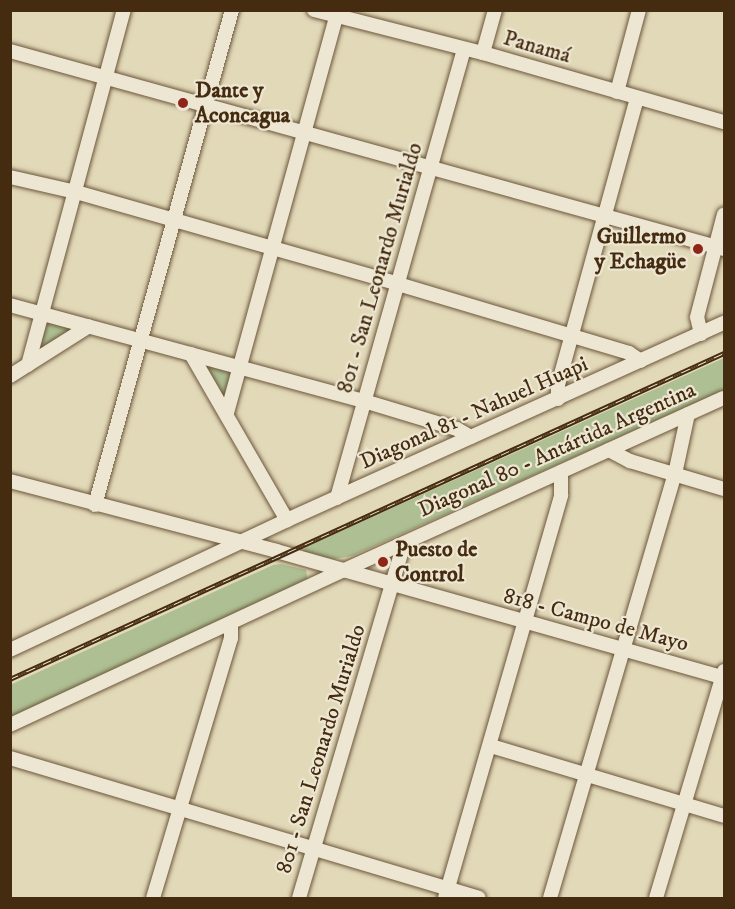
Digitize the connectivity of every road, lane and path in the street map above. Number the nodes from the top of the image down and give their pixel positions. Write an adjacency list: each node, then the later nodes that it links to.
1 (124, 10): 10 (street)
2 (232, 10): 13 (street)
3 (314, 10): 6 (street, Panamá)
4 (495, 10): 9 (street)
5 (639, 10): 11 (street)
6 (336, 17): 7 (street, Panamá); 15 (street)
7 (464, 50): 9 (street, Panamá); 16 (street, 801 - San Leonardo Murialdo)
8 (10, 51): 10 (street)
9 (483, 53): 11 (street, Panamá)
10 (106, 77): 13 (street); 18 (street)
11 (617, 92): 12 (street, Panamá)
12 (638, 98): 14 (street, Panamá); 20 (street)
13 (206, 106): 15 (street); 21 (street)
14 (724, 122)
15 (305, 132): 16 (street); 22 (street)
16 (431, 167): 20 (street); 24 (street, 801 - San Leonardo Murialdo)
17 (10, 177): 18 (street)
18 (76, 192): 21 (street); 26 (street)
19 (724, 214): 23 (street)
20 (606, 215): 23 (street); 30 (street)
21 (173, 221): 22 (street); 31 (street)
22 (272, 248): 24 (street); 35 (street)
23 (720, 248): 29 (street)
24 (398, 284): 30 (street); 39 (street, 801 - San Leonardo Murialdo)
25 (10, 304): 26 (street)
26 (42, 313): 28 (street); 34 (street)
27 (724, 323): 29 (street, Diagonal 81 - Nahuel Huapi)
28 (90, 326): 31 (street); 34 (street)
29 (701, 334): 33 (street, Diagonal 81 - Nahuel Huapi)
30 (572, 336): 33 (street); 38 (street)
31 (141, 341): 32 (street); 49 (street)
32 (191, 354): 35 (street); 40 (street)
33 (641, 361): 38 (street, Diagonal 81 - Nahuel Huapi)
34 (28, 365): 36 (street)
35 (239, 368): 39 (street); 40 (street)
36 (10, 376)
37 (724, 398): 41 (street, Diagonal 80 - Antártida Argentina)
38 (558, 399): 42 (street, Diagonal 81 - Nahuel Huapi)
39 (364, 401): 42 (street); 48 (street, 801 - San Leonardo Murialdo)
40 (226, 413): 50 (street)
41 (688, 414): 43 (street, Diagonal 80 - Antártida Argentina); 45 (street)
42 (471, 437): 48 (street, Diagonal 81 - Nahuel Huapi)
43 (609, 450): 44 (street, Diagonal 80 - Antártida Argentina); 45 (street)
44 (561, 472): 52 (street, Diagonal 80 - Antártida Argentina); 55 (street)
45 (675, 474): 47 (street); 57 (street)
46 (10, 480): 49 (street, 818 - Campo de Mayo)
47 (724, 489)
48 (337, 498): 50 (street, Diagonal 81 - Nahuel Huapi)
49 (95, 505): 51 (street, 818 - Campo de Mayo)
50 (287, 520): 51 (street, Diagonal 81 - Nahuel Huapi)
51 (240, 542): 53 (street, 818 - Campo de Mayo); 58 (street, Diagonal 81 - Nahuel Huapi)
52 (404, 543): 53 (street, Diagonal 80 - Antártida Argentina); 54 (street, 801 - San Leonardo Murialdo)
53 (342, 571): 54 (street, 818 - Campo de Mayo); 56 (street, Diagonal 80 - Antártida Argentina)
54 (392, 586): 55 (street, 818 - Campo de Mayo); 67 (street, 801 - San Leonardo Murialdo)
55 (525, 623): 57 (street, 818 - Campo de Mayo); 61 (street)
56 (231, 624): 60 (street, Diagonal 80 - Antártida Argentina); 65 (street)
57 (623, 649): 59 (street, 818 - Campo de Mayo); 63 (street)
58 (10, 650)
59 (724, 675): 64 (street)
60 (10, 725)
61 (491, 746): 63 (street); 68 (street)
62 (10, 758): 65 (street)
63 (587, 776): 64 (street); 72 (street)
64 (684, 804): 66 (street); 73 (street)
65 (180, 809): 67 (street); 69 (street)
66 (724, 816)
67 (314, 848): 68 (street); 70 (street, 801 - San Leonardo Murialdo)
68 (446, 894): 71 (street)
69 (153, 898)
70 (298, 898)
71 (479, 898)
72 (550, 898)
73 (656, 898)

